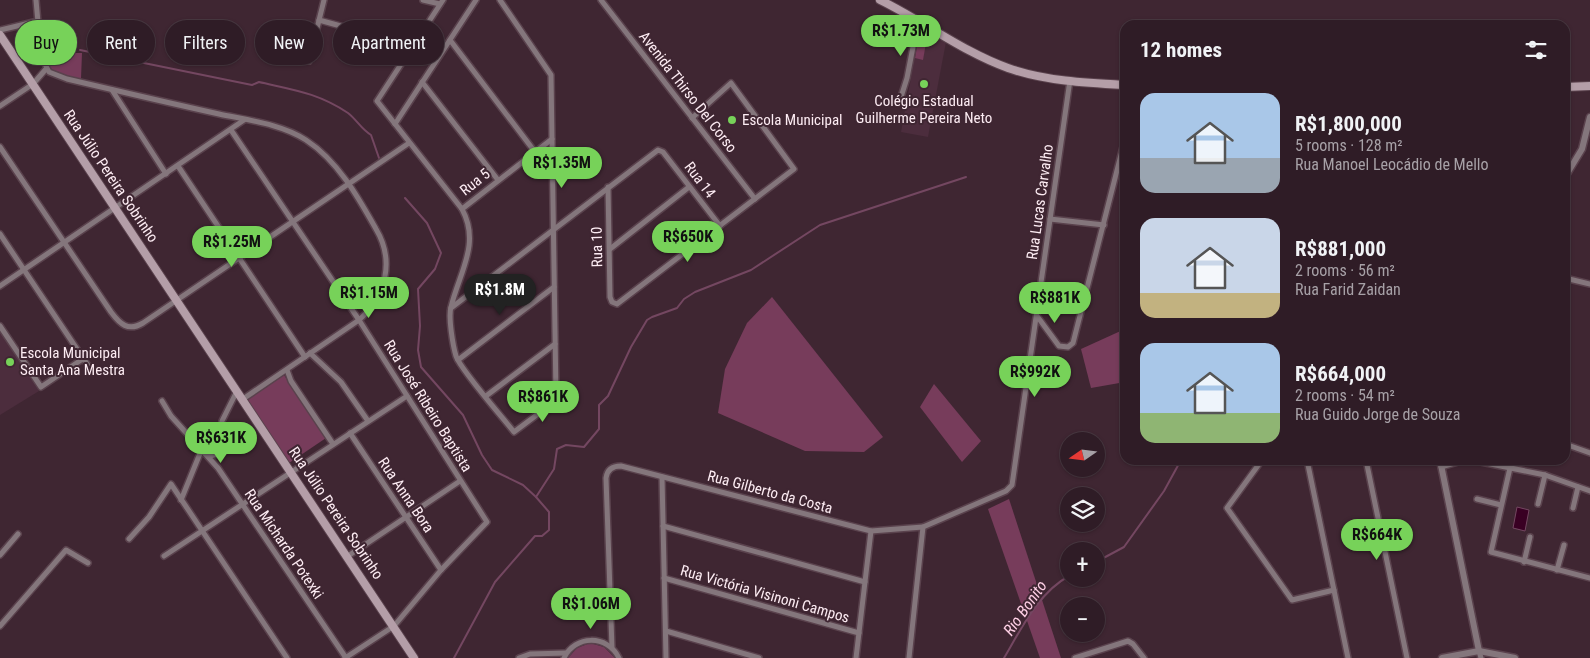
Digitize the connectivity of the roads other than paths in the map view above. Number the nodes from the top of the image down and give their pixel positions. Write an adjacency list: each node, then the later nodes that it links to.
1 (36, 0): 9 (street)
2 (324, 0): 10 (street)
3 (423, 0): 8 (street)
4 (476, 0): 16 (street)
5 (500, 0): 34 (street)
6 (601, 0): 29 (street, Avenida Thirso Del Corso)
7 (880, 0): 12 (main road)
8 (442, 2): 11 (street)
9 (38, 20)
10 (319, 20)
11 (430, 20)
12 (918, 21): 20 (main road); 27 (street)
13 (15, 26): 14 (street)
14 (0, 30)
15 (0, 35): 22 (main road, Rua Júlio Pereira Sobrinho)
16 (450, 40): 21 (street); 37 (street)
17 (45, 65): 19 (street)
18 (400, 65): 32 (street)
19 (46, 69): 22 (street); 26 (street)
20 (1070, 80): 23 (main road); 49 (street, Rua Lucas Carvalho)
21 (422, 82): 32 (street); 42 (street)
22 (33, 84): 28 (street); 47 (main road, Rua Júlio Pereira Sobrinho)
23 (1120, 85)
24 (1590, 86): 25 (main road)
25 (1570, 87)
26 (112, 90): 31 (street); 41 (street)
27 (901, 97)
28 (0, 106)
29 (692, 118): 46 (street, Avenida Thirso Del Corso); 46 (street)
30 (1590, 118): 40 (street)
31 (244, 120): 33 (street); 43 (street)
32 (395, 124): 35 (street)
33 (231, 130): 39 (street); 50 (street, Rua José Ribeiro Baptista)
34 (552, 139): 37 (street, Rua 5); 53 (street)
35 (410, 143): 43 (street); 48 (street)
36 (0, 147): 55 (street)
37 (535, 152): 42 (street, Rua 5)
38 (1120, 159): 51 (street)
39 (178, 166): 41 (street); 57 (street)
40 (1570, 168)
41 (166, 174): 47 (street)
42 (498, 180): 48 (street, Rua 5)
43 (349, 184): 50 (street); 66 (street)
44 (608, 187): 45 (street, Rua 14); 53 (street); 56 (street, Rua 10)
45 (689, 187): 52 (street, Rua 14); 56 (street)
46 (755, 199): 52 (street)
47 (115, 208): 55 (street); 63 (main road, Rua Júlio Pereira Sobrinho)
48 (462, 209): 64 (street)
49 (1050, 219): 51 (street); 65 (street, Rua Lucas Carvalho)
50 (293, 222): 57 (street); 66 (street, Rua José Ribeiro Baptista)
51 (1104, 225): 65 (street)
52 (720, 226): 56 (street, Rua 10)
53 (553, 230): 62 (street); 64 (street)
54 (0, 234): 58 (street)
55 (64, 242): 58 (street); 63 (street)
56 (610, 249)
57 (238, 258): 63 (street); 69 (street)
58 (24, 270): 61 (street); 70 (street)
59 (1570, 279): 60 (street)
60 (1590, 284)
61 (0, 286)
62 (554, 287): 68 (street); 71 (street)
63 (177, 300): 74 (main road, Rua Júlio Pereira Sobrinho)
64 (450, 308): 71 (street)
65 (1036, 315): 107 (street, Rua Lucas Carvalho)
66 (359, 320): 69 (street); 75 (street, Rua José Ribeiro Baptista)
67 (0, 326): 70 (street)
68 (555, 344): 76 (street); 76 (street)
69 (308, 355): 73 (street); 79 (street)
70 (84, 358): 72 (street)
71 (458, 360): 76 (street)
72 (89, 367)
73 (286, 370): 77 (street); 82 (street)
74 (237, 391): 77 (main road, Rua Júlio Pereira Sobrinho); 81 (street)
75 (407, 396): 79 (street); 96 (street, Rua José Ribeiro Baptista)
76 (486, 396)
77 (243, 399): 93 (main road, Rua Júlio Pereira Sobrinho)
78 (162, 401): 84 (street, Rua Micharda Potexki)
79 (368, 421): 80 (street)
80 (350, 433): 82 (street); 105 (street, Rua Anna Bora)
81 (220, 438): 84 (street); 91 (street)
82 (333, 444): 93 (street)
83 (1570, 446): 85 (street)
84 (201, 451): 91 (street, Rua Micharda Potexki); 100 (street)
85 (1590, 453)
86 (1258, 465): 124 (street)
87 (1308, 465): 124 (street)
88 (1367, 465): 144 (street)
89 (1441, 465): 130 (street)
90 (1495, 465): 92 (street)
91 (218, 468): 101 (street, Rua Micharda Potexki)
92 (1510, 468): 94 (street); 103 (street)
93 (292, 472): 101 (street); 116 (main road, Rua Júlio Pereira Sobrinho)
94 (1545, 475): 97 (street); 102 (street)
95 (662, 477): 106 (street); 109 (street, Rua Gilberto da Costa); 129 (street, Rua Gilberto da Costa)
96 (460, 481): 105 (street); 119 (street, Rua José Ribeiro Baptista)
97 (1578, 487): 98 (street); 104 (street)
98 (1590, 491)
99 (1477, 499): 103 (street)
100 (181, 500): 108 (street); 112 (street)
101 (242, 504): 108 (street); 133 (street, Rua Micharda Potexki)
102 (1538, 504)
103 (1501, 505): 117 (street)
104 (1573, 508)
105 (406, 517): 116 (street); 119 (street, Rua Anna Bora)
106 (663, 526): 121 (street); 123 (street)
107 (923, 527): 109 (street, Rua Gilberto da Costa); 140 (street)
108 (201, 531): 115 (street); 132 (street)
109 (871, 532): 123 (street)
110 (18, 534): 114 (street)
111 (1530, 537): 117 (street)
112 (129, 540)
113 (1564, 545): 120 (street)
114 (0, 555)
115 (164, 556)
116 (348, 556): 126 (main road, Rua Júlio Pereira Sobrinho)
117 (1524, 562): 120 (street)
118 (88, 563): 125 (street)
119 (441, 570): 126 (street)
120 (1558, 570): 122 (street)
121 (664, 578): 127 (street); 128 (street, Rua Victória Visinoni Campos)
122 (1590, 578)
123 (865, 582): 128 (street)
124 (1334, 590): 143 (street)
125 (0, 626)
126 (394, 626): 133 (street); 134 (main road, Rua Júlio Pereira Sobrinho)
127 (666, 631): 137 (street); 138 (street)
128 (859, 633): 139 (street)
129 (612, 648): 131 (street); 136 (street)
130 (1479, 650): 145 (street); 146 (street); 147 (street)
131 (565, 656): 135 (street)
132 (287, 658)
133 (346, 658)
134 (414, 658)
135 (519, 658)
136 (619, 658)
137 (666, 658)
138 (759, 658)
139 (856, 658)
140 (909, 658)
141 (1075, 658): 142 (street)
142 (1144, 658)
143 (1348, 658)
144 (1407, 658)
145 (1442, 658)
146 (1481, 658)
147 (1514, 658)

